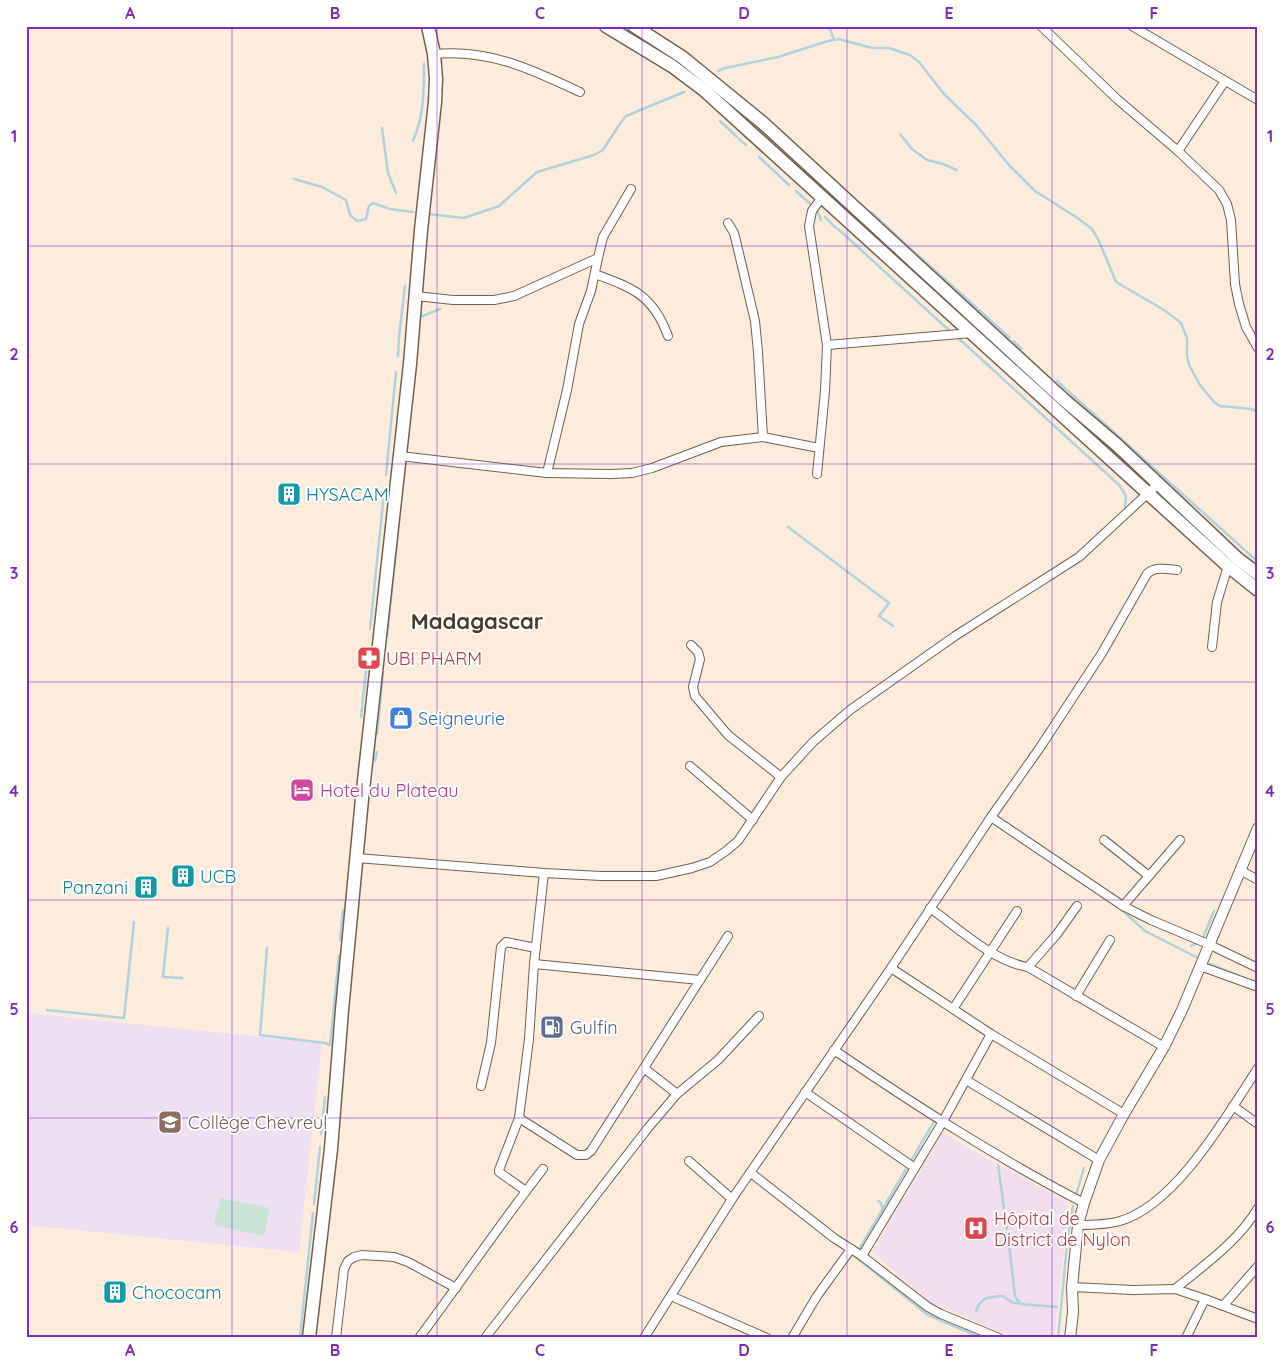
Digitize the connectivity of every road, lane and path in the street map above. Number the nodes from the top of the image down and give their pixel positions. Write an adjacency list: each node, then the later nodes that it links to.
1 (423, 26): 6 (main road)
2 (606, 26): 13 (main road)
3 (634, 26): 27 (main road)
4 (1040, 26): 11 (street)
5 (1132, 26): 8 (street)
6 (430, 32): 7 (main road)
7 (434, 54): 9 (street); 17 (main road)
8 (1226, 81): 10 (street); 11 (street)
9 (580, 92)
10 (1258, 100)
11 (1178, 151): 21 (street)
12 (631, 189): 15 (street)
13 (822, 197): 18 (main road); 20 (street)
14 (728, 223): 22 (street)
15 (598, 258): 16 (street); 17 (street)
16 (595, 274): 19 (street); 25 (street)
17 (416, 296): 24 (main road)
18 (972, 333): 20 (street); 27 (main road)
19 (668, 336)
20 (827, 345): 23 (street)
21 (1258, 348)
22 (763, 437): 23 (street); 25 (street)
23 (819, 448): 26 (street)
24 (400, 456): 25 (street); 41 (main road)
25 (547, 473)
26 (817, 474)
27 (1153, 489): 28 (main road); 30 (main road); 35 (street)
28 (1228, 566): 31 (main road); 33 (street)
29 (1177, 570): 36 (street)
30 (1258, 574)
31 (1258, 590)
32 (691, 645): 35 (street)
33 (1212, 647)
34 (690, 766): 37 (street)
35 (781, 777): 37 (street)
36 (991, 817): 47 (street); 48 (street)
37 (753, 820): 43 (street)
38 (1258, 828): 42 (street)
39 (1104, 840): 44 (street)
40 (1180, 840): 44 (street)
41 (357, 858): 43 (street); 99 (main road)
42 (1240, 870): 45 (street); 52 (street)
43 (544, 873): 53 (street)
44 (1149, 876): 47 (street)
45 (1258, 880)
46 (1077, 906): 57 (street)
47 (1123, 906): 52 (street)
48 (930, 908): 54 (street); 58 (street)
49 (1016, 911): 54 (street)
50 (728, 936): 60 (street)
51 (1110, 940): 62 (street)
52 (1208, 944): 55 (street); 59 (street)
53 (536, 948): 56 (street); 71 (street)
54 (990, 952): 57 (street); 63 (street)
55 (1202, 962): 61 (street); 66 (street)
56 (534, 964): 60 (street); 76 (street)
57 (1028, 967): 62 (street)
58 (891, 968): 63 (street); 67 (street)
59 (1258, 968)
60 (700, 980): 68 (street)
61 (1258, 988)
62 (1076, 996): 66 (street)
63 (953, 1009): 65 (street)
64 (760, 1016): 73 (street)
65 (991, 1034): 70 (street); 75 (street)
66 (1164, 1047): 75 (street)
67 (834, 1050): 72 (street); 77 (street)
68 (644, 1068): 73 (street); 76 (street)
69 (1258, 1068): 74 (street)
70 (966, 1080): 77 (street); 79 (street)
71 (480, 1086)
72 (805, 1092): 82 (street); 83 (street)
73 (677, 1094): 102 (street)
74 (1233, 1106): 78 (street); 88 (street)
75 (1124, 1114): 79 (street)
76 (519, 1118): 84 (street)
77 (942, 1123): 82 (street); 86 (street)
78 (1258, 1124)
79 (1099, 1160): 86 (street)
80 (689, 1161): 85 (street)
81 (543, 1168): 84 (street)
82 (915, 1168): 90 (street)
83 (750, 1173): 85 (street); 89 (street)
84 (526, 1190): 93 (street)
85 (732, 1199): 95 (street)
86 (1084, 1203): 88 (street)
87 (1257, 1209): 94 (street)
88 (1078, 1225): 92 (street)
89 (851, 1250): 90 (street); 105 (street)
90 (862, 1256): 106 (street)
91 (1258, 1266): 97 (street)
92 (1072, 1287): 94 (street); 107 (street)
93 (456, 1288): 100 (street); 101 (street)
94 (1175, 1289): 96 (street)
95 (671, 1296): 103 (street); 104 (street)
96 (1205, 1299): 97 (street); 108 (street)
97 (1223, 1306): 98 (street)
98 (1258, 1319)
99 (309, 1338)
100 (336, 1338)
101 (419, 1338)
102 (485, 1338)
103 (644, 1338)
104 (767, 1338)
105 (792, 1338)
106 (999, 1338)
107 (1070, 1338)
108 (1186, 1338)

